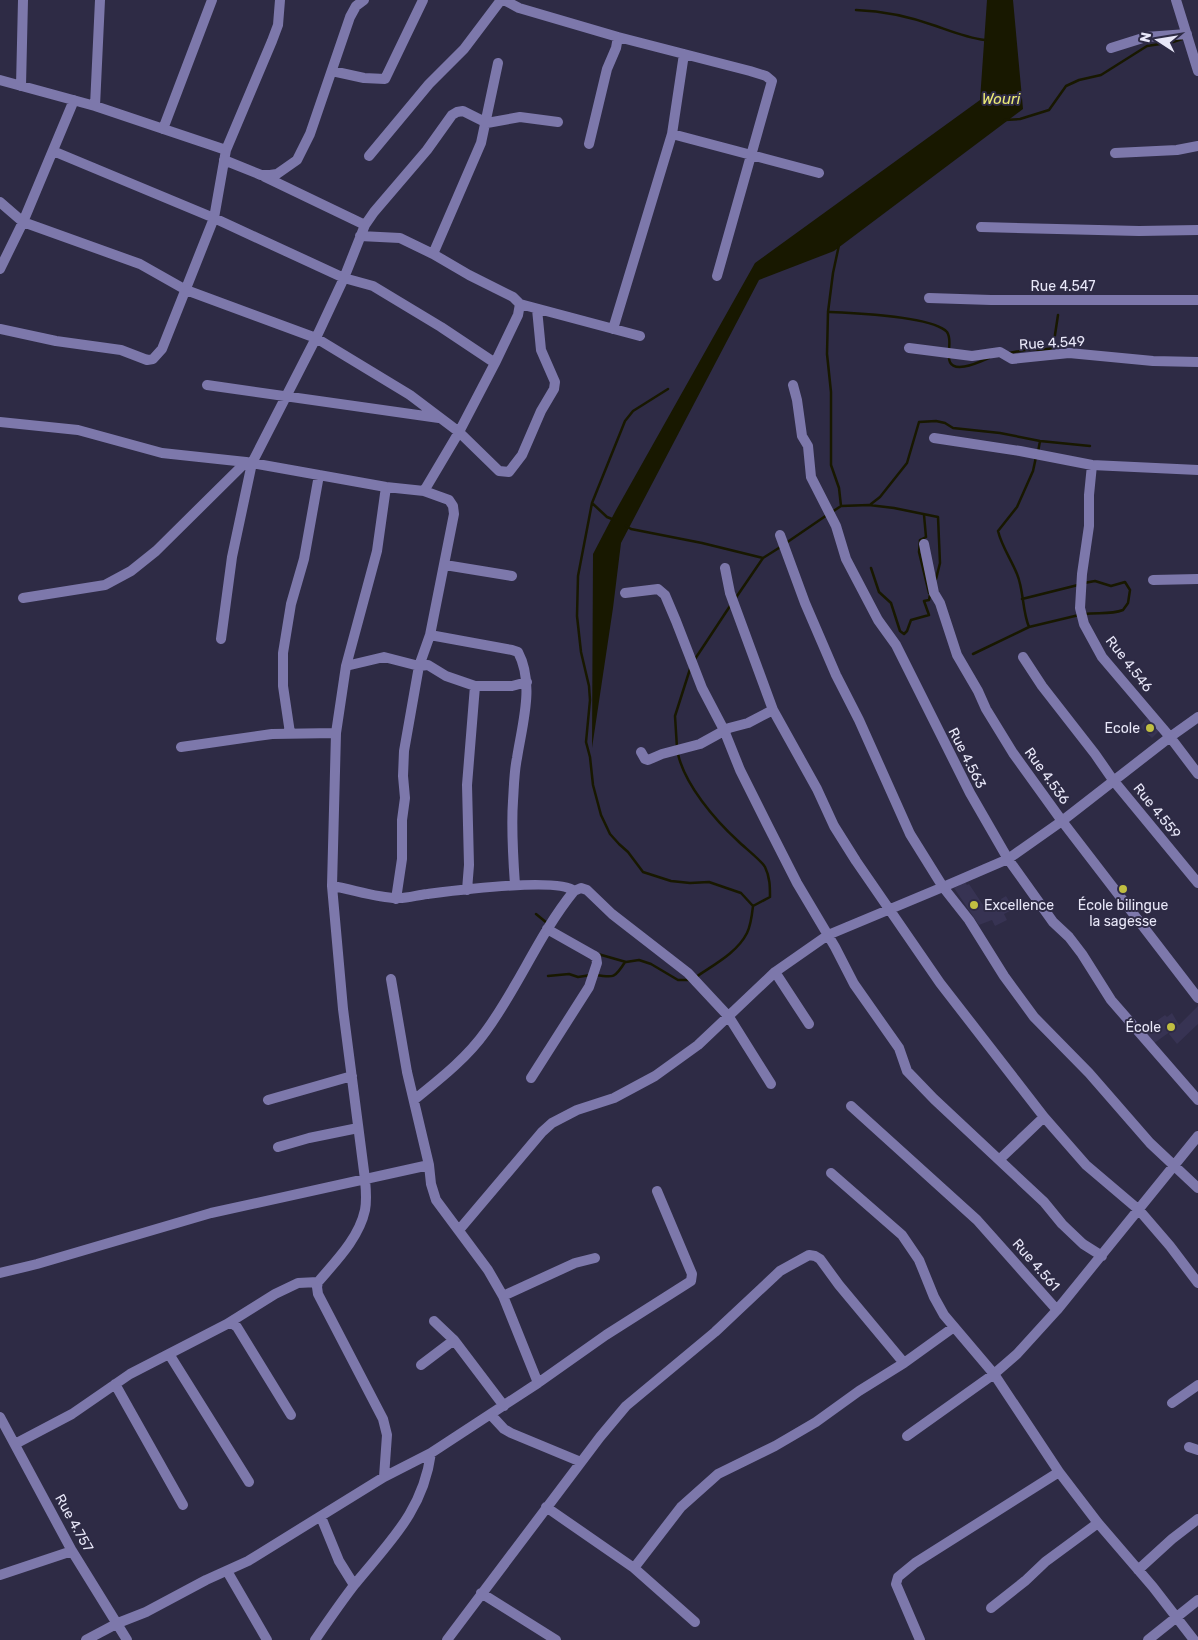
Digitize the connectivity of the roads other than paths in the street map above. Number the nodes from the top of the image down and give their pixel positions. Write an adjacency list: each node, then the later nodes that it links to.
1 (23, 0): 17 (street)
2 (100, 0): 19 (street)
3 (212, 0): 22 (street)
4 (280, 0): 29 (street)
5 (364, 0): 14 (street)
6 (423, 0): 14 (street)
7 (502, 0): 10 (street); 30 (street)
8 (1176, 0): 9 (street)
9 (1187, 34): 11 (street); 15 (street)
10 (618, 37): 12 (street); 24 (street)
11 (1111, 48)
12 (684, 54): 23 (street); 28 (street)
13 (498, 64): 21 (street)
14 (332, 71): 32 (street)
15 (1198, 71)
16 (0, 80): 17 (street)
17 (21, 86): 18 (street)
18 (74, 100): 19 (street); 26 (street)
19 (95, 106): 22 (street)
20 (558, 122): 21 (street)
21 (487, 123): 36 (street); 40 (street)
22 (163, 129): 29 (street)
23 (672, 134): 28 (street); 50 (street)
24 (589, 144)
25 (1198, 146): 27 (street)
26 (53, 151): 34 (street); 35 (street)
27 (1115, 153)
28 (752, 154): 31 (street); 42 (street)
29 (225, 155): 32 (street); 34 (street)
30 (369, 156)
31 (819, 173)
32 (261, 175): 36 (street)
33 (0, 202): 35 (street)
34 (214, 218): 43 (street); 44 (street)
35 (23, 222): 41 (street); 44 (street)
36 (365, 225): 39 (street)
37 (981, 227): 38 (street)
38 (1198, 230)
39 (360, 236): 40 (street); 43 (street)
40 (433, 254): 47 (street)
41 (0, 269)
42 (717, 276)
43 (344, 278): 52 (street); 55 (street)
44 (186, 290): 49 (street); 52 (street)
45 (929, 298): 46 (street, Rue 4.547)
46 (1198, 300)
47 (520, 304): 48 (street); 55 (street)
48 (537, 309): 50 (street); 61 (street)
49 (0, 329)
50 (613, 329): 51 (street)
51 (640, 336)
52 (316, 338): 58 (street); 59 (street)
53 (909, 348): 54 (street, Rue 4.549)
54 (1198, 362)
55 (496, 363): 61 (street)
56 (207, 385): 58 (street)
57 (793, 385): 96 (street, Rue 4.563)
58 (287, 397): 59 (street); 63 (street)
59 (440, 418): 61 (street)
60 (0, 422): 63 (street)
61 (459, 432): 68 (street)
62 (934, 438): 64 (street)
63 (249, 462): 66 (street); 77 (street); 79 (street)
64 (1092, 465): 65 (street); 90 (street, Rue 4.546)
65 (1198, 470)
66 (319, 475): 67 (street); 88 (street)
67 (386, 487): 68 (street); 81 (street)
68 (424, 490): 71 (street)
69 (780, 535): 100 (street)
70 (924, 544): 95 (street, Rue 4.536)
71 (445, 565): 73 (street); 78 (street)
72 (725, 568): 85 (street)
73 (512, 576)
74 (1198, 579): 75 (street)
75 (1153, 580)
76 (625, 592): 87 (street)
77 (23, 598)
78 (430, 635): 82 (street); 83 (street)
79 (221, 639)
80 (1023, 657): 94 (street, Rue 4.559)
81 (346, 666): 82 (street); 89 (street)
82 (419, 666): 84 (street); 103 (street)
83 (526, 682): 84 (street); 99 (street)
84 (475, 686): 101 (street)
85 (773, 710): 87 (street); 104 (street)
86 (1198, 717): 90 (street)
87 (724, 730): 92 (street); 106 (street)
88 (290, 733): 89 (street); 91 (street)
89 (336, 733): 98 (street)
90 (1170, 737): 93 (street, Rue 4.546); 94 (street)
91 (181, 747)
92 (641, 752)
93 (1198, 774)
94 (1113, 780): 95 (street); 97 (street, Rue 4.559)
95 (1062, 821): 96 (street); 109 (street, Rue 4.536)
96 (1008, 859): 100 (street); 117 (street, Rue 4.563)
97 (1198, 883)
98 (332, 886): 103 (street); 112 (street)
99 (515, 886): 101 (street); 102 (street)
100 (943, 887): 104 (street); 125 (street)
101 (467, 890): 103 (street)
102 (574, 891): 105 (street); 110 (street)
103 (396, 898)
104 (890, 910): 106 (street); 119 (street)
105 (547, 929): 113 (street); 116 (street)
106 (828, 935): 107 (street); 123 (street)
107 (775, 972): 110 (street); 111 (street)
108 (391, 979): 116 (street)
109 (1198, 998)
110 (729, 1017): 114 (street); 131 (street)
111 (809, 1024)
112 (352, 1076): 115 (street); 120 (street)
113 (531, 1078)
114 (772, 1084)
115 (268, 1100)
116 (414, 1100): 124 (street)
117 (1198, 1100)
118 (851, 1106): 138 (street, Rue 4.561)
119 (1044, 1117): 123 (street); 130 (street)
120 (358, 1128): 122 (street); 127 (street)
121 (1198, 1136): 125 (street, Rue 4.561)
122 (278, 1147)
123 (1000, 1160): 132 (street)
124 (429, 1164): 127 (street); 131 (street)
125 (1173, 1165): 128 (street); 130 (street, Rue 4.561)
126 (831, 1173): 141 (street)
127 (366, 1179): 134 (street); 135 (street)
128 (1198, 1188)
129 (657, 1191): 148 (street)
130 (1138, 1210): 132 (street, Rue 4.561); 136 (street)
131 (459, 1230): 137 (street)
132 (1102, 1256): 138 (street, Rue 4.561)
133 (595, 1258): 137 (street)
134 (0, 1273)
135 (318, 1282): 140 (street); 160 (street)
136 (1198, 1283)
137 (503, 1296): 148 (street)
138 (1057, 1310): 146 (street)
139 (434, 1320): 142 (street)
140 (227, 1324): 143 (street); 153 (street)
141 (954, 1327): 144 (street); 146 (street)
142 (454, 1340): 145 (street); 151 (street)
143 (169, 1354): 147 (street); 161 (street)
144 (904, 1363): 158 (street); 168 (street)
145 (421, 1365)
146 (994, 1374): 155 (street); 159 (street)
147 (114, 1384): 156 (street); 162 (street)
148 (538, 1384): 151 (street)
149 (1198, 1385): 150 (street)
150 (1172, 1403)
151 (504, 1406): 152 (street)
152 (491, 1415): 157 (street); 158 (street)
153 (291, 1416)
154 (0, 1417): 156 (street, Rue 4.757)
155 (907, 1436)
156 (15, 1444): 167 (street, Rue 4.757)
157 (431, 1453): 160 (street); 172 (street)
158 (581, 1462): 163 (street)
159 (1059, 1472): 166 (street); 185 (street)
160 (384, 1477): 164 (street)
161 (249, 1482)
162 (183, 1505)
163 (546, 1507): 168 (street); 173 (street)
164 (321, 1517): 170 (street); 172 (street)
165 (1198, 1519): 169 (street)
166 (1098, 1523): 169 (street); 175 (street)
167 (72, 1551): 171 (street); 178 (street, Rue 4.757)
168 (634, 1568): 177 (street)
169 (1138, 1570): 176 (street)
170 (227, 1571): 178 (street); 181 (street)
171 (0, 1575)
172 (354, 1585): 182 (street)
173 (481, 1593): 183 (street); 184 (street)
174 (1198, 1600): 176 (street)
175 (991, 1608)
176 (1177, 1617): 186 (street); 187 (street)
177 (694, 1622)
178 (118, 1623): 179 (street); 180 (street, Rue 4.757)
179 (86, 1640)
180 (127, 1640)
181 (267, 1640)
182 (315, 1640)
183 (446, 1640)
184 (556, 1640)
185 (920, 1640)
186 (1148, 1640)
187 (1194, 1640)

